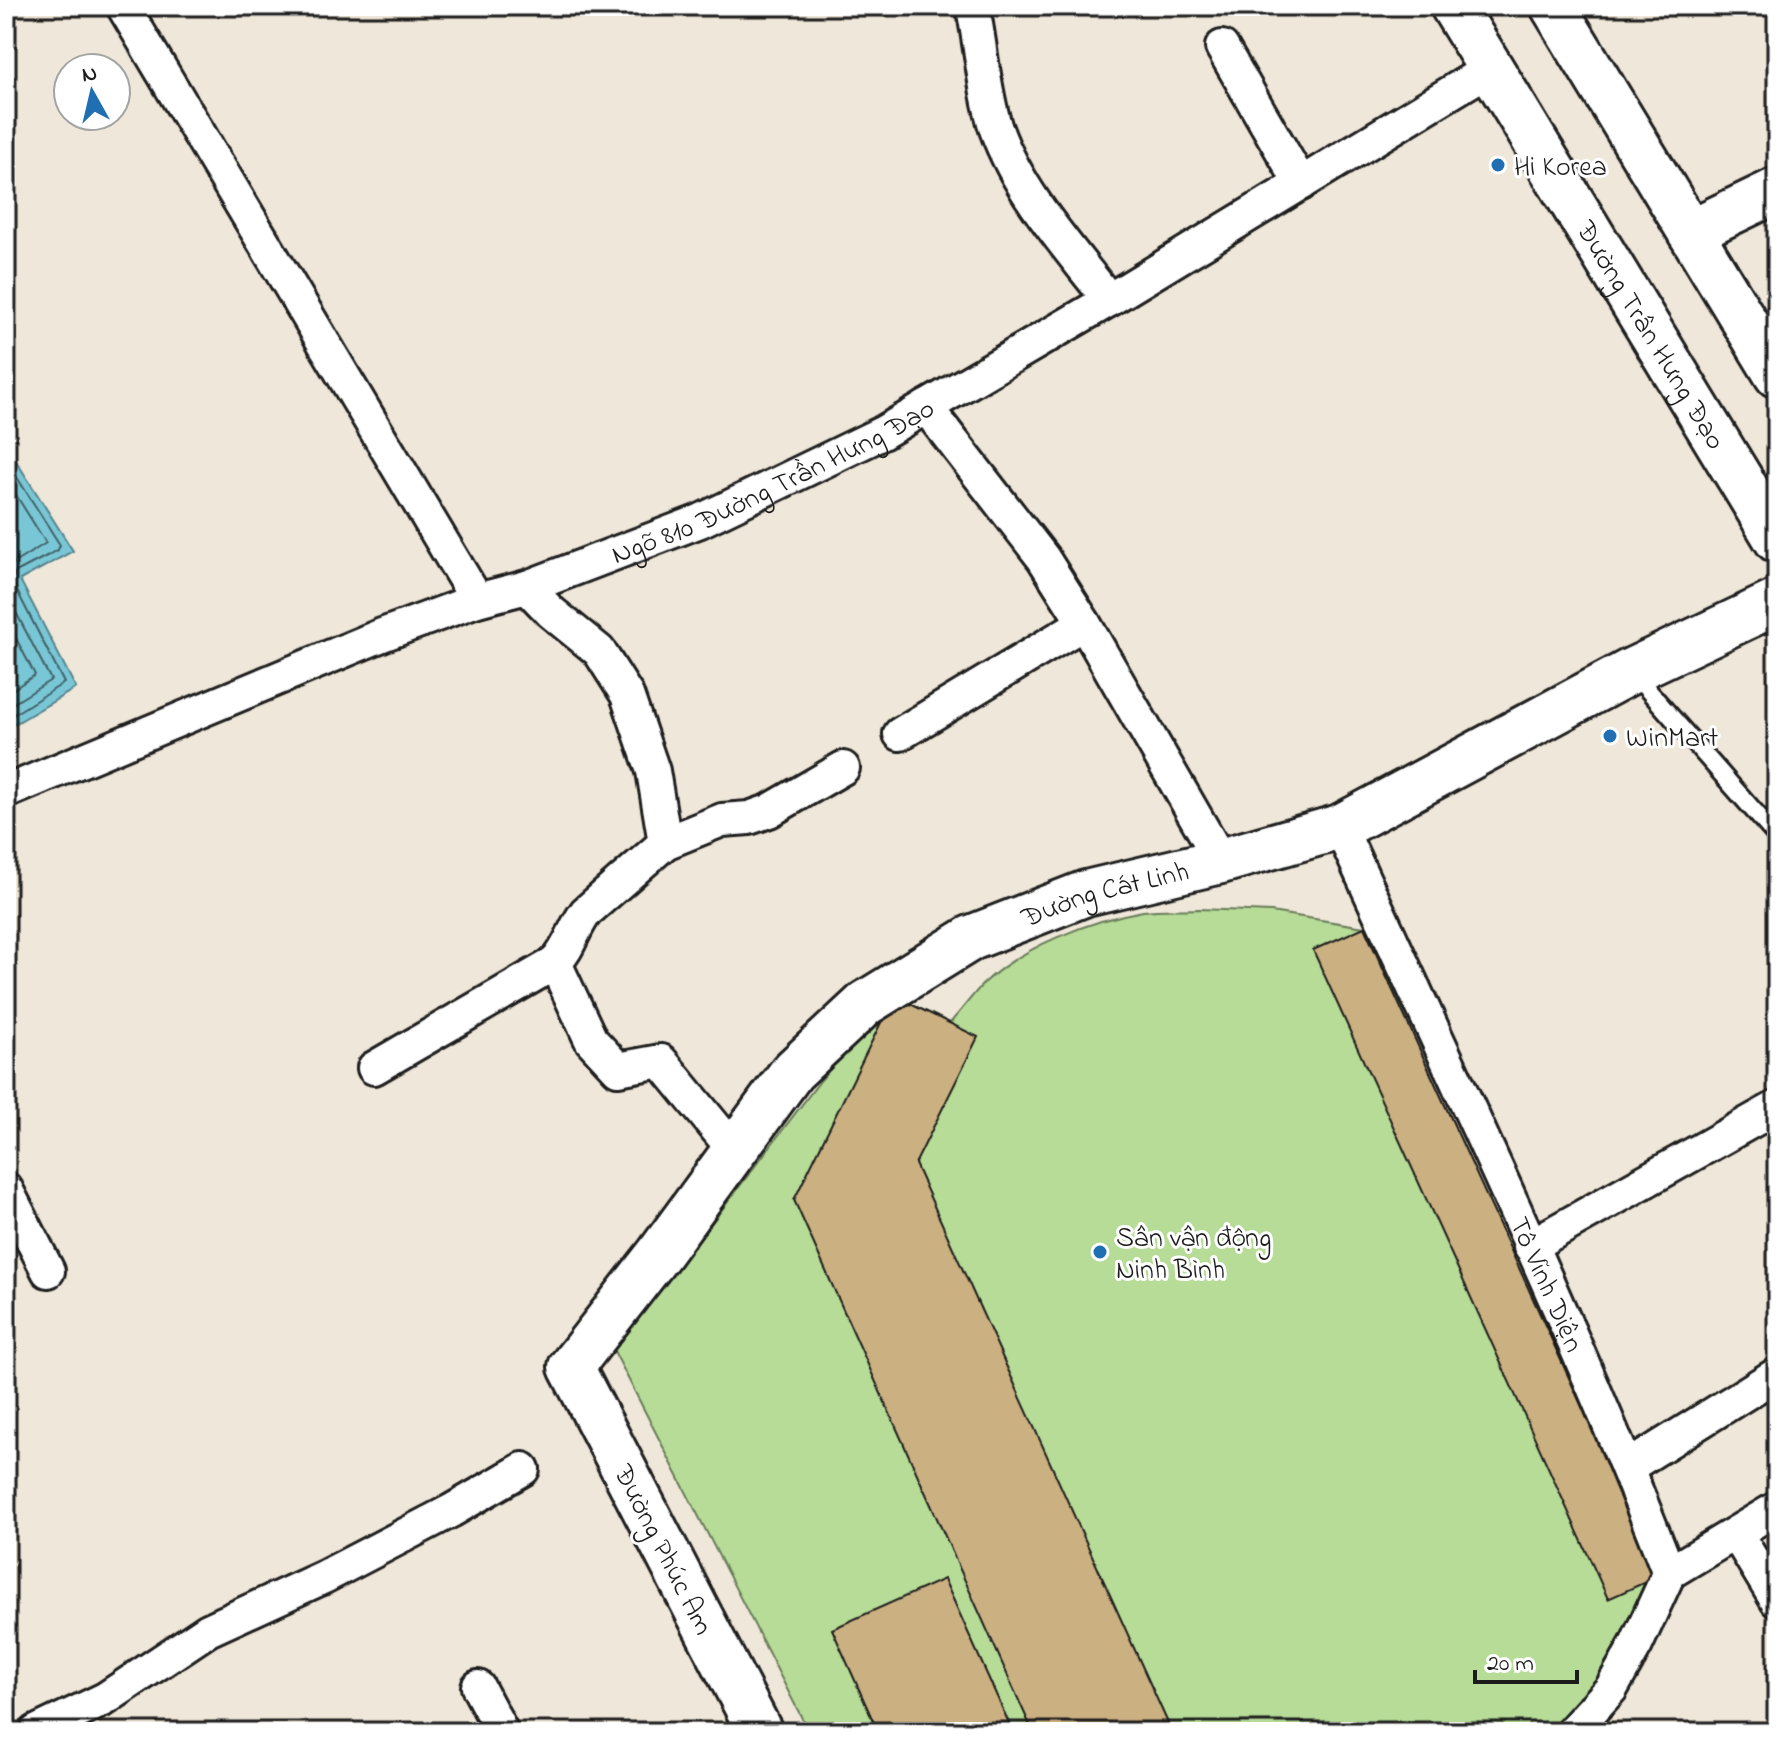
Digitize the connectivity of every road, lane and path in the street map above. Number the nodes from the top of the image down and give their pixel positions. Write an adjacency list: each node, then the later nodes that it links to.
1 (123, 6): 15 (street)
2 (1453, 6): 6 (main road, Đường Trân Hưng Đạo)
3 (1553, 6): 9 (main road)
4 (974, 13): 10 (street)
5 (1222, 47): 7 (street)
6 (1491, 68): 7 (street, Ngõ 810 Đường Trần Hưng Đạo); 13 (main road, Đường Trân Hưng Đạo)
7 (1301, 184): 10 (street, Ngõ 810 Đường Trần Hưng Đạo)
8 (1777, 190): 9 (main road)
9 (1690, 232): 11 (main road)
10 (1109, 300): 12 (street, Ngõ 810 Đường Trần Hưng Đạo)
11 (1777, 375)
12 (926, 407): 14 (street, Ngõ 810 Đường Trần Hưng Đạo); 17 (street)
13 (1777, 540)
14 (527, 587): 15 (street, Ngõ 810 Đường Trần Hưng Đạo); 24 (street)
15 (477, 600): 21 (street, Ngõ 810 Đường Trần Hưng Đạo)
16 (1777, 602): 18 (main road, Đường Cát Linh)
17 (1084, 623): 19 (street); 25 (street)
18 (1631, 671): 22 (main road, Đường Cát Linh); 23 (lane)
19 (900, 734)
20 (843, 768): 24 (street)
21 (6, 792)
22 (1340, 827): 25 (main road, Đường Cát Linh); 31 (street, Tô Vĩnh Diện)
23 (1777, 837)
24 (665, 843): 26 (street)
25 (1221, 861): 29 (main road, Đường Cát Linh)
26 (555, 963): 27 (street); 29 (street)
27 (374, 1068)
28 (1777, 1107): 31 (street)
29 (734, 1150): 33 (main road, Đường Cát Linh)
30 (6, 1189): 32 (street)
31 (1530, 1246): 35 (street, Tô Vĩnh Diện)
32 (48, 1271)
33 (571, 1367): 44 (main road, Đường Phúc Am)
34 (1777, 1374): 35 (street)
35 (1628, 1467): 39 (street, Tô Vĩnh Diện)
36 (523, 1469): 42 (street)
37 (1777, 1508): 38 (street)
38 (1736, 1533): 39 (street); 40 (street)
39 (1669, 1573): 45 (street)
40 (1777, 1601)
41 (478, 1687): 43 (street)
42 (36, 1732)
43 (502, 1732)
44 (760, 1732)
45 (1572, 1732)

